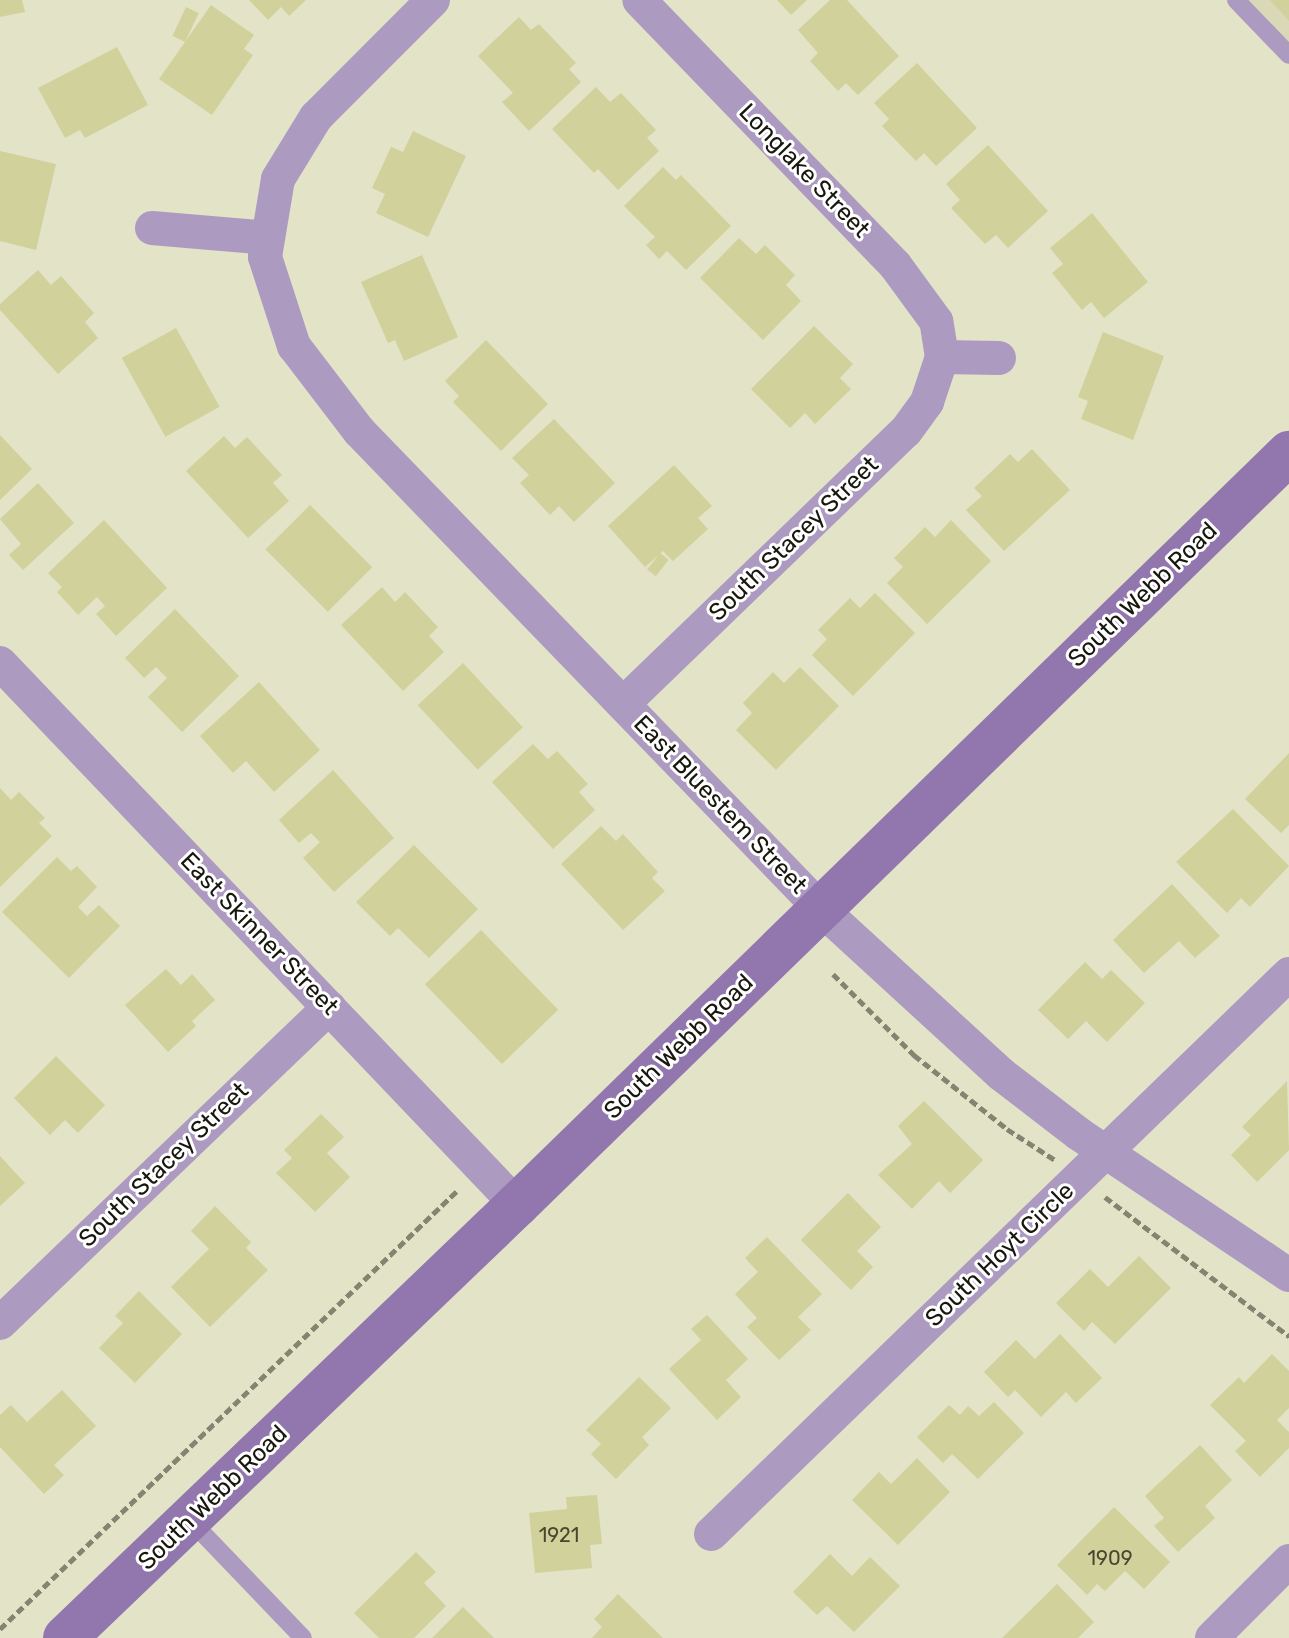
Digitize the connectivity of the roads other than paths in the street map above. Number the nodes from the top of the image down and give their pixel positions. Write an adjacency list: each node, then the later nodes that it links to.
1 (433, 0): 6 (street, East Bluestem Street)
2 (639, 0): 7 (street, Longlake Street)
3 (1236, 0): 4 (lane)
4 (1289, 55)
5 (152, 228): 6 (street)
6 (268, 238): 11 (street, East Bluestem Street)
7 (942, 357): 8 (street); 11 (street, South Stacey Street)
8 (999, 358)
9 (1289, 453): 12 (main road, South Webb Road)
10 (0, 663): 14 (street, East Skinner Street)
11 (623, 704): 12 (street, East Bluestem Street)
12 (821, 909): 15 (street, East Bluestem Street); 16 (main road, South Webb Road)
13 (1289, 974): 15 (street, South Hoyt Circle)
14 (329, 1007): 16 (street, East Skinner Street); 18 (street, South Stacey Street)
15 (1107, 1151): 17 (street, East Bluestem Street); 20 (street, South Hoyt Circle)
16 (517, 1205): 19 (main road, South Webb Road)
17 (1289, 1275)
18 (0, 1323)
19 (190, 1520): 22 (main road, South Webb Road); 23 (lane)
20 (711, 1534)
21 (1289, 1561): 24 (street)
22 (65, 1638)
23 (303, 1638)
24 (1212, 1638)

